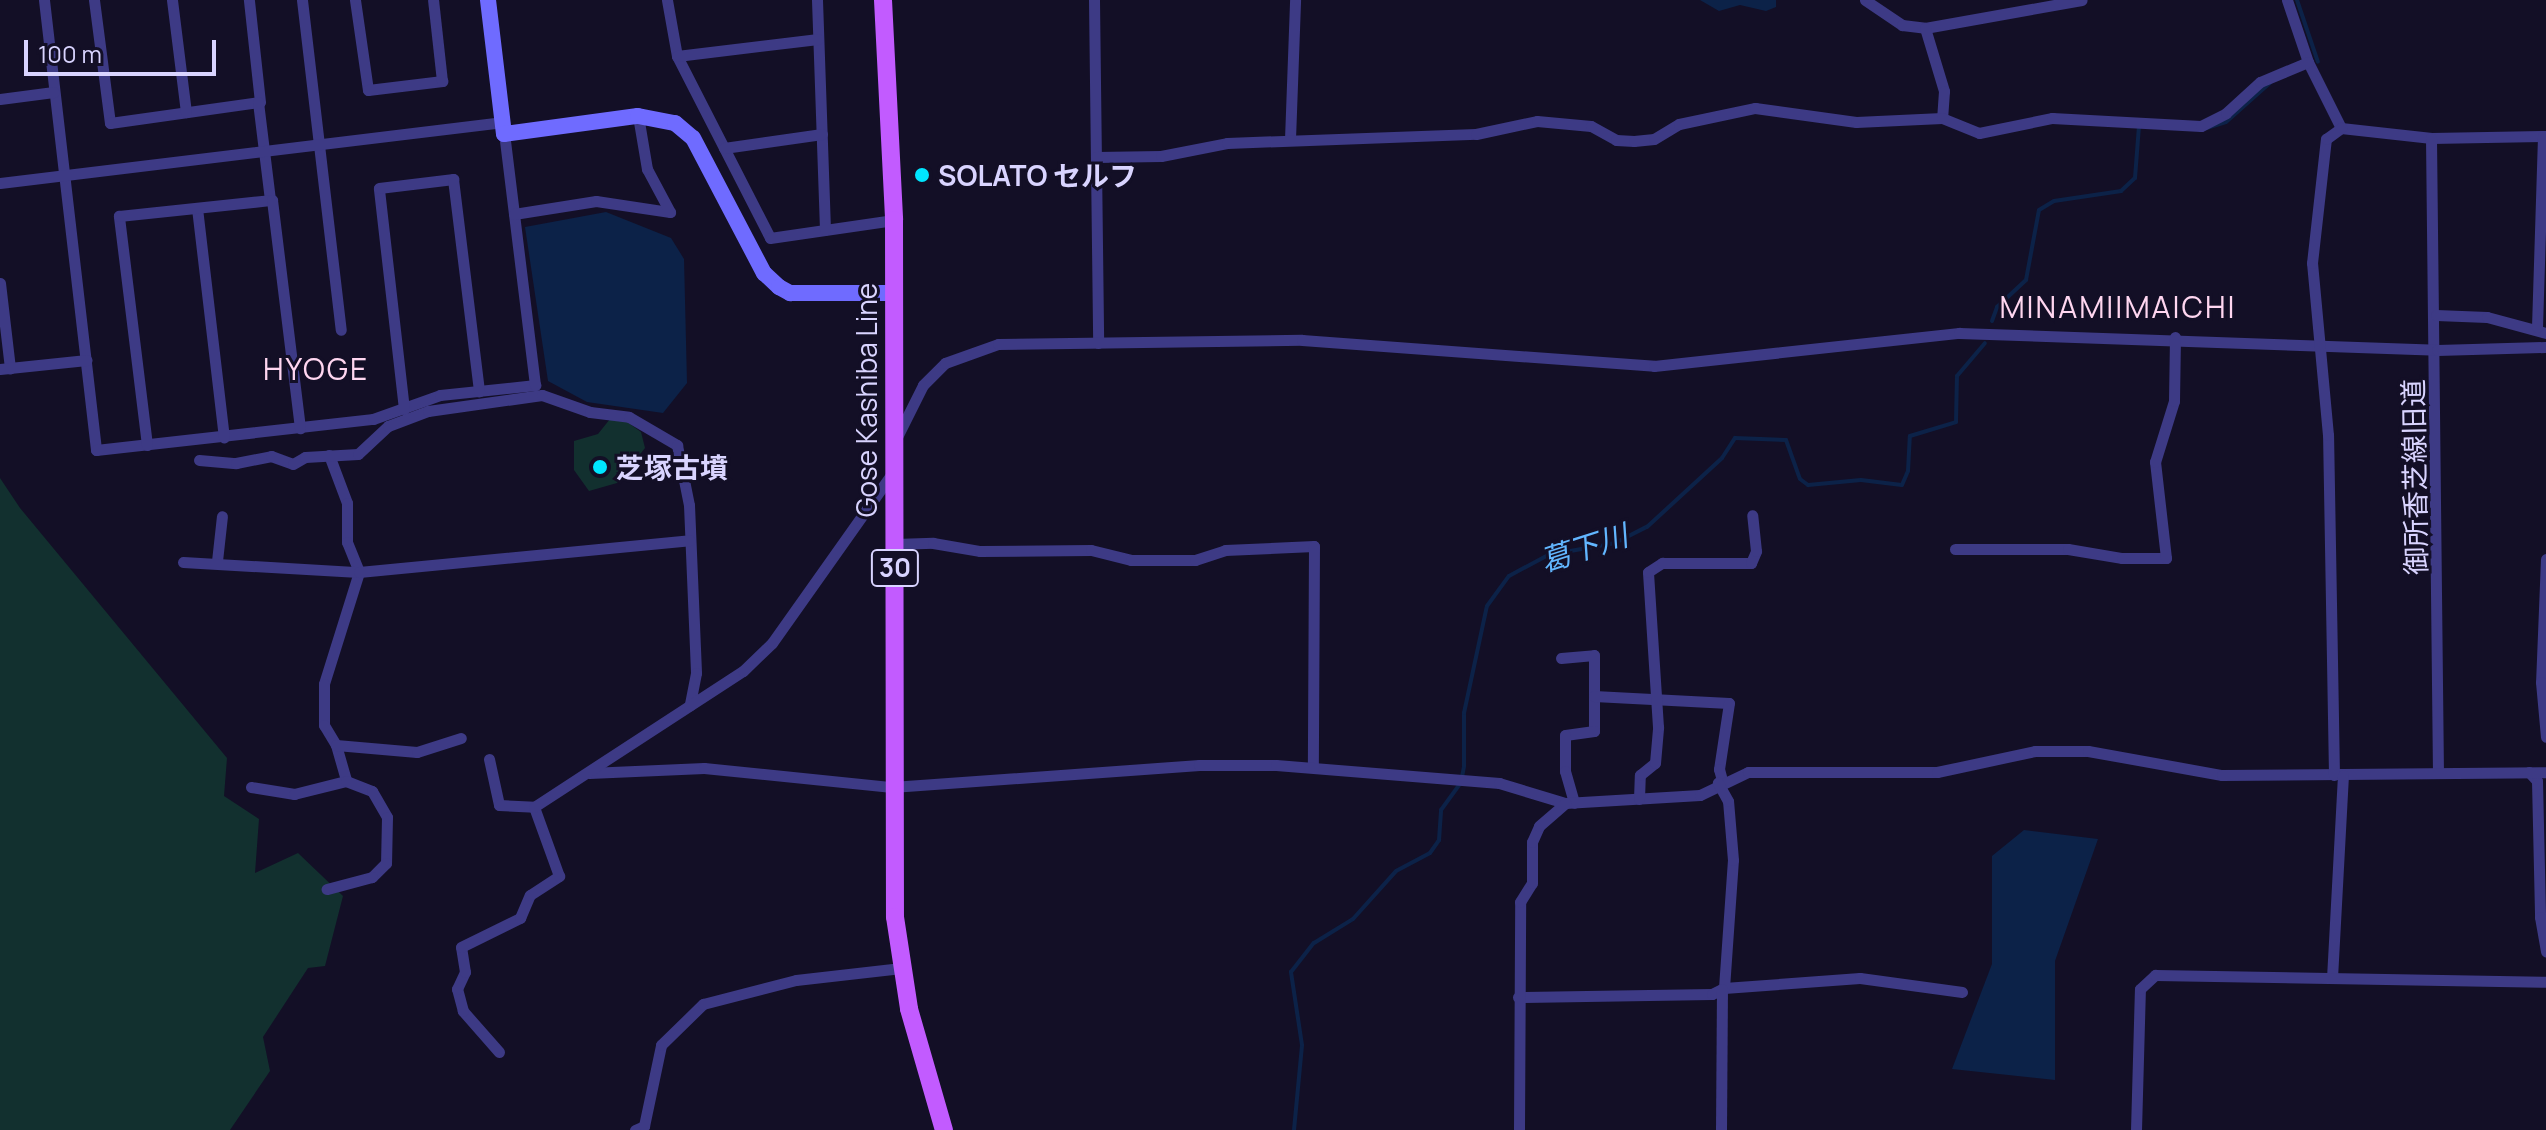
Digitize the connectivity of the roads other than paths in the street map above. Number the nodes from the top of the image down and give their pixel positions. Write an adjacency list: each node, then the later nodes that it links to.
1 (44, 0): 21 (street)
2 (94, 0): 24 (street)
3 (172, 0): 24 (street)
4 (249, 0): 23 (street)
5 (302, 0): 33 (street)
6 (355, 0): 7 (street)
7 (433, 0)
8 (488, 0): 27 (street)
9 (667, 0): 19 (street)
10 (817, 0): 18 (street)
11 (883, 0): 42 (main road, Gose Kashiba Line / 30)
12 (1094, 0): 36 (street)
13 (1295, 0): 32 (street)
14 (1865, 0): 17 (street)
15 (2082, 0): 17 (street)
16 (2287, 0): 20 (street)
17 (1925, 28): 26 (street)
18 (818, 39): 19 (street); 29 (street)
19 (677, 56): 34 (street)
20 (2308, 62): 26 (street); 28 (street)
21 (54, 92): 22 (street); 37 (street)
22 (0, 99)
23 (258, 102): 24 (street); 35 (street)
24 (186, 112)
25 (638, 116): 27 (street); 41 (street); 45 (street)
26 (1942, 118): 32 (street)
27 (504, 128): 33 (street); 41 (street)
28 (2341, 128): 31 (street); 50 (street)
29 (822, 134): 34 (street); 43 (street)
30 (2545, 136): 31 (street); 48 (street)
31 (2431, 138): 46 (street, 御所香芝線旧道)
32 (1290, 139): 36 (street)
33 (319, 144): 35 (street); 47 (street)
34 (724, 148): 43 (street)
35 (264, 151): 37 (street); 39 (street)
36 (1096, 157): 51 (street)
37 (65, 174): 38 (street); 54 (street)
38 (0, 183)
39 (270, 200): 40 (street); 58 (street)
40 (197, 208): 59 (street); 61 (street)
41 (514, 214): 56 (street)
42 (894, 220): 43 (street); 45 (main road, Gose Kashiba Line / 30)
43 (825, 230)
44 (0, 283): 55 (street)
45 (893, 293): 60 (main road, Gose Kashiba Line / 30)
46 (2436, 315): 48 (street); 53 (street, 御所香芝線旧道)
47 (341, 330)
48 (2541, 330)
49 (2175, 337): 50 (street); 51 (street); 69 (street)
50 (2320, 342): 53 (street); 88 (street)
51 (1098, 343): 60 (street)
52 (2546, 347): 53 (street)
53 (2437, 350): 87 (street, 御所香芝線旧道)
54 (87, 360): 55 (street); 61 (street)
55 (5, 368)
56 (479, 391): 57 (street); 57 (street)
57 (404, 409): 58 (street)
58 (300, 428): 59 (street)
59 (224, 437): 61 (street)
60 (895, 441): 64 (main road, Gose Kashiba Line / 30)
61 (147, 445)
62 (329, 455): 63 (street); 67 (street); 73 (street)
63 (199, 460)
64 (895, 468): 68 (main road, Gose Kashiba Line / 30); 78 (street)
65 (1752, 515): 77 (street)
66 (222, 516): 71 (street)
67 (689, 540): 73 (street); 78 (street)
68 (895, 544): 83 (street); 92 (main road, Gose Kashiba Line / 30)
69 (1955, 549)
70 (2546, 559): 74 (street)
71 (217, 561): 72 (street); 73 (street)
72 (183, 562)
73 (359, 572): 81 (street)
74 (2546, 580): 79 (street)
75 (1561, 658): 76 (street)
76 (1594, 696): 77 (street); 94 (street)
77 (1655, 697): 90 (street); 93 (street)
78 (690, 705): 86 (street)
79 (2546, 737)
80 (461, 738): 81 (street)
81 (336, 745): 89 (street)
82 (489, 759): 95 (street)
83 (1313, 767): 92 (street); 94 (street)
84 (2529, 772): 85 (street); 87 (street); 97 (street)
85 (2546, 772)
86 (589, 773): 92 (street); 95 (street)
87 (2438, 773): 88 (street)
88 (2338, 775): 90 (street); 99 (street)
89 (346, 781): 91 (street); 96 (street)
90 (1720, 782): 93 (street); 101 (street)
91 (251, 787)
92 (892, 787): 98 (main road, Gose Kashiba Line / 30)
93 (1639, 799): 94 (street)
94 (1570, 803): 103 (street)
95 (534, 807): 104 (street)
96 (327, 889)
97 (2546, 951)
98 (901, 968): 105 (street); 106 (main road, Gose Kashiba Line / 30)
99 (2332, 978): 100 (street); 109 (street)
100 (2546, 982)
101 (1723, 988): 102 (street); 103 (street); 108 (street)
102 (1962, 992)
103 (1518, 997): 107 (street)
104 (499, 1052)
105 (635, 1130)
106 (944, 1130)
107 (1519, 1130)
108 (1721, 1130)
109 (2136, 1130)

